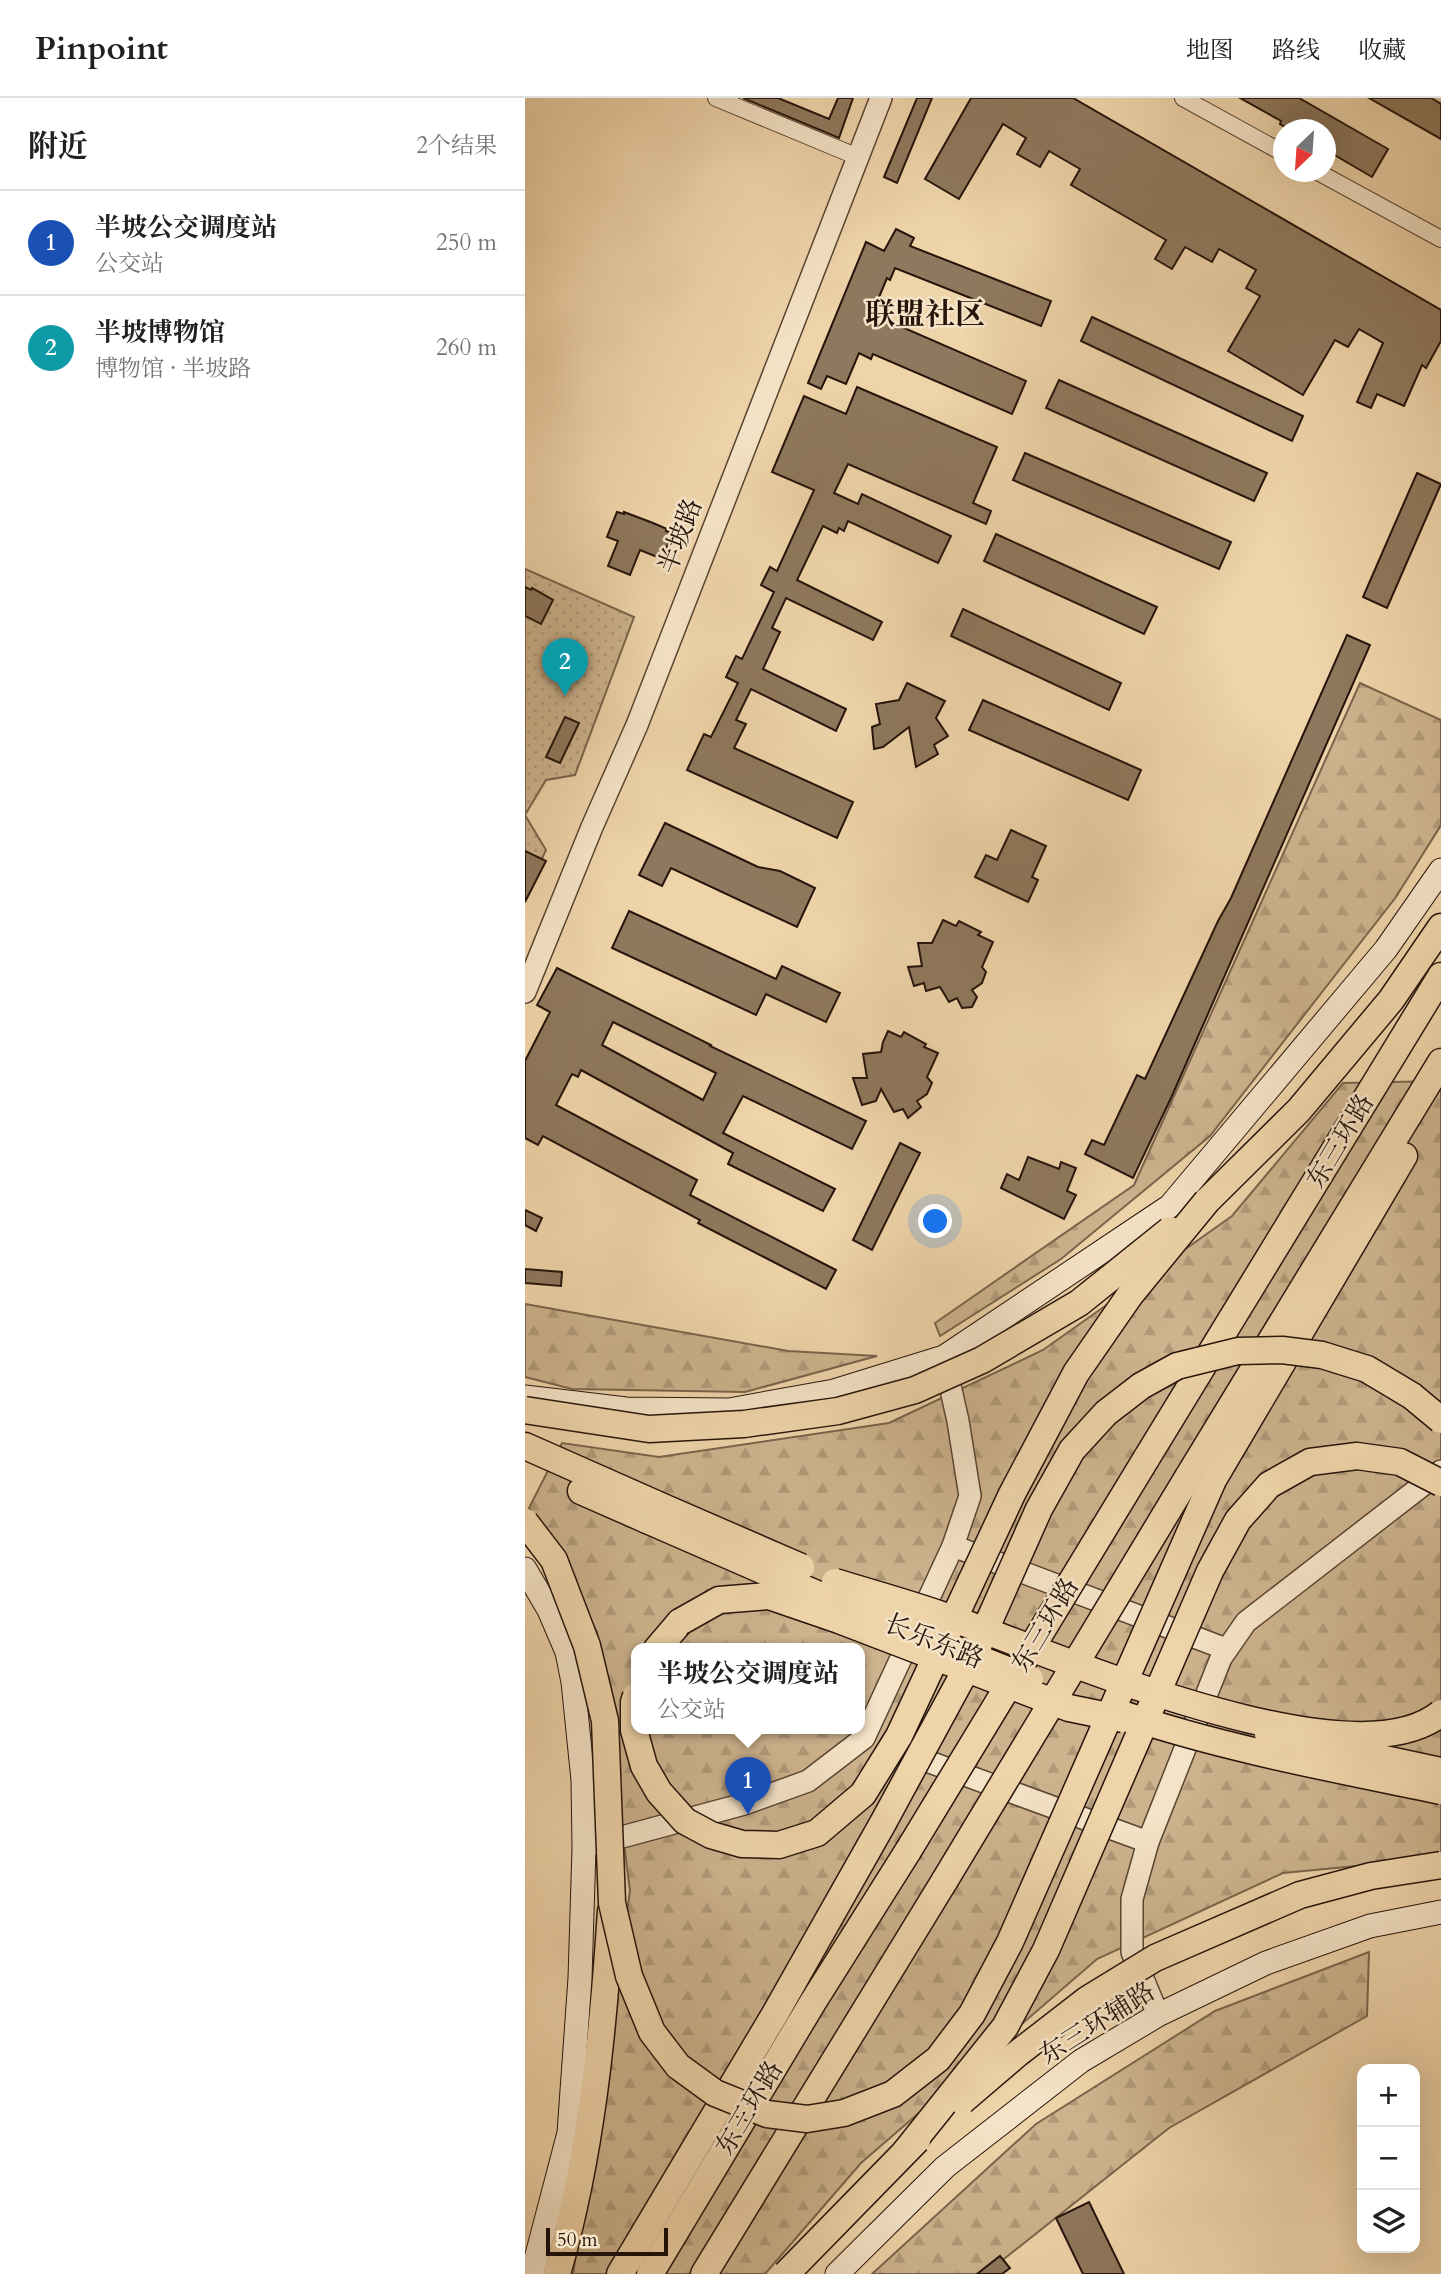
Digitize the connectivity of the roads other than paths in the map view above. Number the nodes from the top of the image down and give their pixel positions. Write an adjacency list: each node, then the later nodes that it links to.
1 (716, 98): 5 (street)
2 (881, 98): 5 (street, 半坡路)
3 (1183, 98): 4 (street)
4 (1273, 148)
5 (857, 158): 11 (street, 半坡路)
6 (1336, 182): 7 (street)
7 (1441, 239)
8 (1441, 870): 15 (main road)
9 (1441, 927): 14 (main road)
10 (1441, 976): 46 (main road, 东三环路, bridge)
11 (525, 992)
12 (1441, 1062): 22 (main road, 东三环路)
13 (1441, 1080): 22 (main road)
14 (1207, 1201): 17 (main road, bridge); 32 (main road, bridge)
15 (944, 1357): 16 (main road); 25 (street)
16 (525, 1397)
17 (525, 1410)
18 (1441, 1420): 45 (main road, bridge)
19 (525, 1446): 27 (main road, 长乐东路, bridge)
20 (525, 1466): 31 (main road, 长乐东路, bridge)
21 (1441, 1471): 29 (street)
22 (1201, 1479): 39 (main road, bridge); 47 (main road, 东三环路, bridge)
23 (1441, 1483): 42 (main road, bridge)
24 (525, 1522): 39 (main road, bridge)
25 (953, 1546): 29 (street); 33 (street)
26 (525, 1569): 37 (main road)
27 (835, 1582): 30 (main road, bridge); 34 (main road, 长乐东路, bridge)
28 (662, 1643): 31 (main road, bridge)
29 (1226, 1649): 36 (street)
30 (1441, 1713)
31 (1156, 1725): 35 (main road, 长乐东路, bridge)
32 (635, 1734)
33 (864, 1738): 36 (street); 37 (street)
34 (1441, 1771)
35 (1441, 1791)
36 (1148, 1842): 41 (street)
37 (584, 1848): 43 (main road)
38 (1441, 1865): 42 (main road, bridge)
39 (611, 1903): 44 (main road)
40 (1441, 1912): 41 (main road, 东三环辅路)
41 (1158, 2015): 49 (main road, 东三环辅路)
42 (905, 2151): 48 (main road, bridge)
43 (532, 2274)
44 (557, 2274)
45 (620, 2274)
46 (650, 2274)
47 (704, 2274)
48 (786, 2274)
49 (837, 2274)

